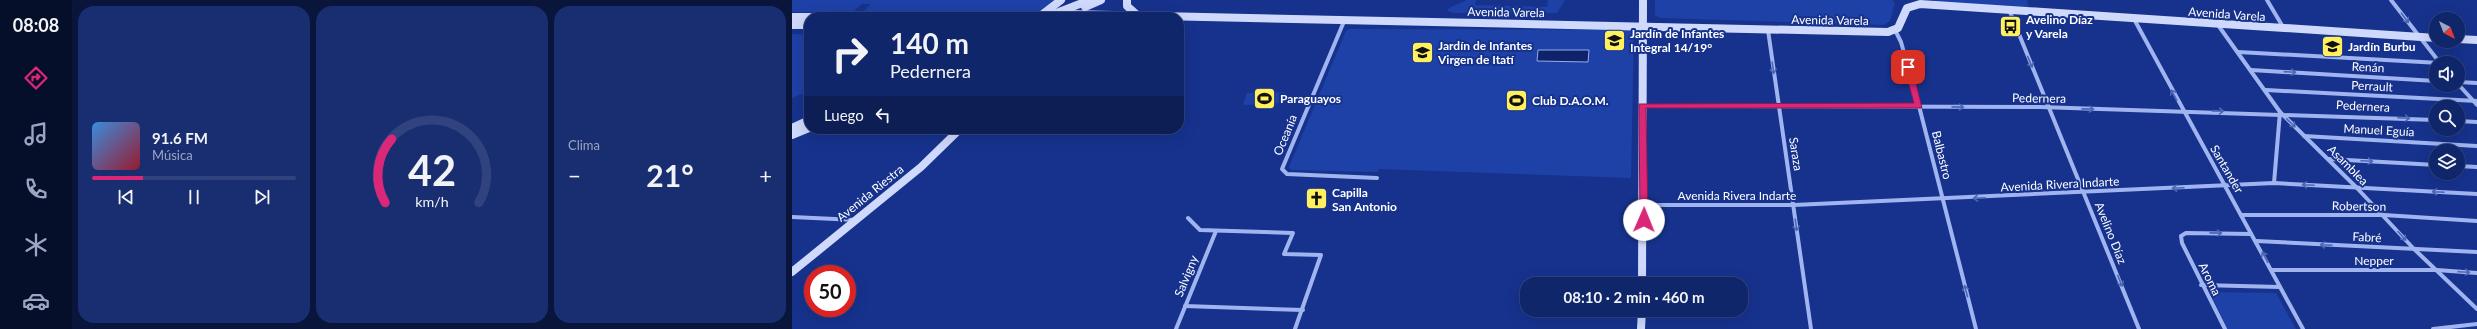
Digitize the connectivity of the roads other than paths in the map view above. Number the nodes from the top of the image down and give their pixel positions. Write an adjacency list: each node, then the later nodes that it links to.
1 (1061, 0): 10 (main road)
2 (1076, 0): 8 (main road); 11 (main road)
3 (1101, 0): 13 (main road)
4 (1126, 0): 14 (main road)
5 (1643, 0): 24 (main road)
6 (2267, 0): 25 (street)
7 (2391, 0): 28 (street, one-way to 28)
8 (1088, 1): 12 (main road)
9 (1920, 2): 15 (main road, Avenida Varela); 27 (main road)
10 (1047, 12)
11 (1067, 12)
12 (1069, 12)
13 (1070, 12)
14 (1134, 12)
15 (2010, 12): 20 (main road, Avenida Varela); 46 (street, Avelino Díaz, one-way to 46)
16 (1184, 15): 19 (main road, Avenida Varela)
17 (792, 17): 18 (main road)
18 (804, 17)
19 (1345, 19): 24 (main road, Avenida Varela); 63 (street, Oceanía)
20 (2134, 19): 21 (main road, Avenida Varela); 47 (street, Santander, one-way to 20)
21 (2218, 24): 25 (main road, Avenida Varela); 32 (street, Asamblea)
22 (792, 25): 23 (main road)
23 (804, 25)
24 (1643, 26): 26 (main road, Avenida Varela); 44 (main road)
25 (2284, 29): 28 (main road, Avenida Varela)
26 (1768, 30): 27 (main road, Avenida Varela); 42 (street, Saraza, one-way to 42)
27 (1895, 30): 45 (street, Balbastro)
28 (2419, 36): 29 (main road, Avenida Varela); 33 (street)
29 (2429, 37)
30 (2465, 39): 31 (main road)
31 (2477, 40)
32 (2238, 52): 34 (street); 35 (street, Asamblea)
33 (2435, 56)
34 (2429, 62)
35 (2251, 70): 36 (street, Renán, one-way to 36); 39 (street, Asamblea)
36 (2429, 81)
37 (2465, 83): 38 (street)
38 (2477, 83)
39 (2266, 90): 41 (street, Perrault); 48 (street, Asamblea)
40 (2465, 90): 41 (street)
41 (2475, 101): 43 (street)
42 (1778, 105): 44 (street, Pedernera); 45 (street, Pedernera); 71 (street, Saraza)
43 (2477, 105)
44 (1642, 106): 70 (main road)
45 (1919, 106): 46 (street, Pedernera, one-way to 46); 69 (street, Balbastro)
46 (2050, 108): 47 (street, Pedernera, one-way to 47); 67 (street, Avelino Díaz)
47 (2182, 110): 48 (street, Pedernera, one-way to 48); 65 (street, Santander)
48 (2280, 112): 49 (street, Pedernera, one-way to 49); 57 (street, Asamblea, one-way to 57); 64 (street)
49 (2429, 120)
50 (2465, 121): 52 (street)
51 (804, 122): 53 (main road)
52 (2477, 122)
53 (792, 128)
54 (804, 130): 56 (main road)
55 (955, 134): 76 (main road, Avenida Riestra)
56 (792, 135)
57 (2304, 136): 58 (street, Manuel Eguía); 59 (street, Asamblea)
58 (2477, 146)
59 (2328, 159): 60 (street, one-way to 60); 66 (street, Asamblea)
60 (2429, 165)
61 (2465, 166): 62 (street)
62 (2477, 167)
63 (1377, 178)
64 (2274, 183): 65 (street, Avenida Rivera Indarte); 66 (street, Avenida Rivera Indarte, one-way to 64)
65 (2224, 185): 67 (street, Avenida Rivera Indarte, one-way to 67); 72 (street, Santander)
66 (2356, 187): 68 (street, Avenida Rivera Indarte, one-way to 66); 73 (street, Asamblea)
67 (2084, 193): 69 (street, Avenida Rivera Indarte, one-way to 69); 100 (street, Avelino Díaz, one-way to 100)
68 (2477, 194)
69 (1942, 200): 71 (street, Avenida Rivera Indarte); 99 (street, Balbastro, one-way to 69)
70 (1644, 205): 71 (street, Avenida Rivera Indarte); 87 (main road)
71 (1794, 205): 98 (street, Saraza, one-way to 98)
72 (2241, 215): 73 (street, Robertson); 79 (street, Santander)
73 (2384, 216): 77 (street, Robertson); 81 (street, Asamblea, one-way to 81)
74 (792, 218): 76 (street)
75 (1188, 218): 78 (street)
76 (856, 220): 85 (main road, Avenida Riestra)
77 (2477, 221)
78 (1216, 231): 90 (street, Salvigny); 92 (street)
79 (2251, 234): 80 (street, Santander); 88 (street, Aroma, one-way to 79)
80 (2256, 241): 81 (street, Fabré, one-way to 80); 83 (street, Santander, one-way to 80)
81 (2414, 249): 82 (street, Fabré); 84 (street, Asamblea)
82 (2477, 252)
83 (2272, 270): 84 (street, Nepper); 89 (street, Santander)
84 (2437, 270): 86 (street, Nepper, one-way to 86); 91 (street, Asamblea)
85 (792, 272)
86 (2477, 273)
87 (1642, 277)
88 (2202, 285): 89 (street); 101 (street, Aroma)
89 (2280, 287): 102 (street, Santander)
90 (1185, 306): 92 (street); 95 (street, Salvigny)
91 (2477, 309)
92 (1303, 310): 96 (street)
93 (1642, 317): 97 (main road)
94 (2477, 324): 103 (street)
95 (1176, 329)
96 (1295, 329)
97 (1641, 329)
98 (1811, 329)
99 (1976, 329)
100 (2139, 329)
101 (2224, 329)
102 (2303, 329)
103 (2433, 329)

